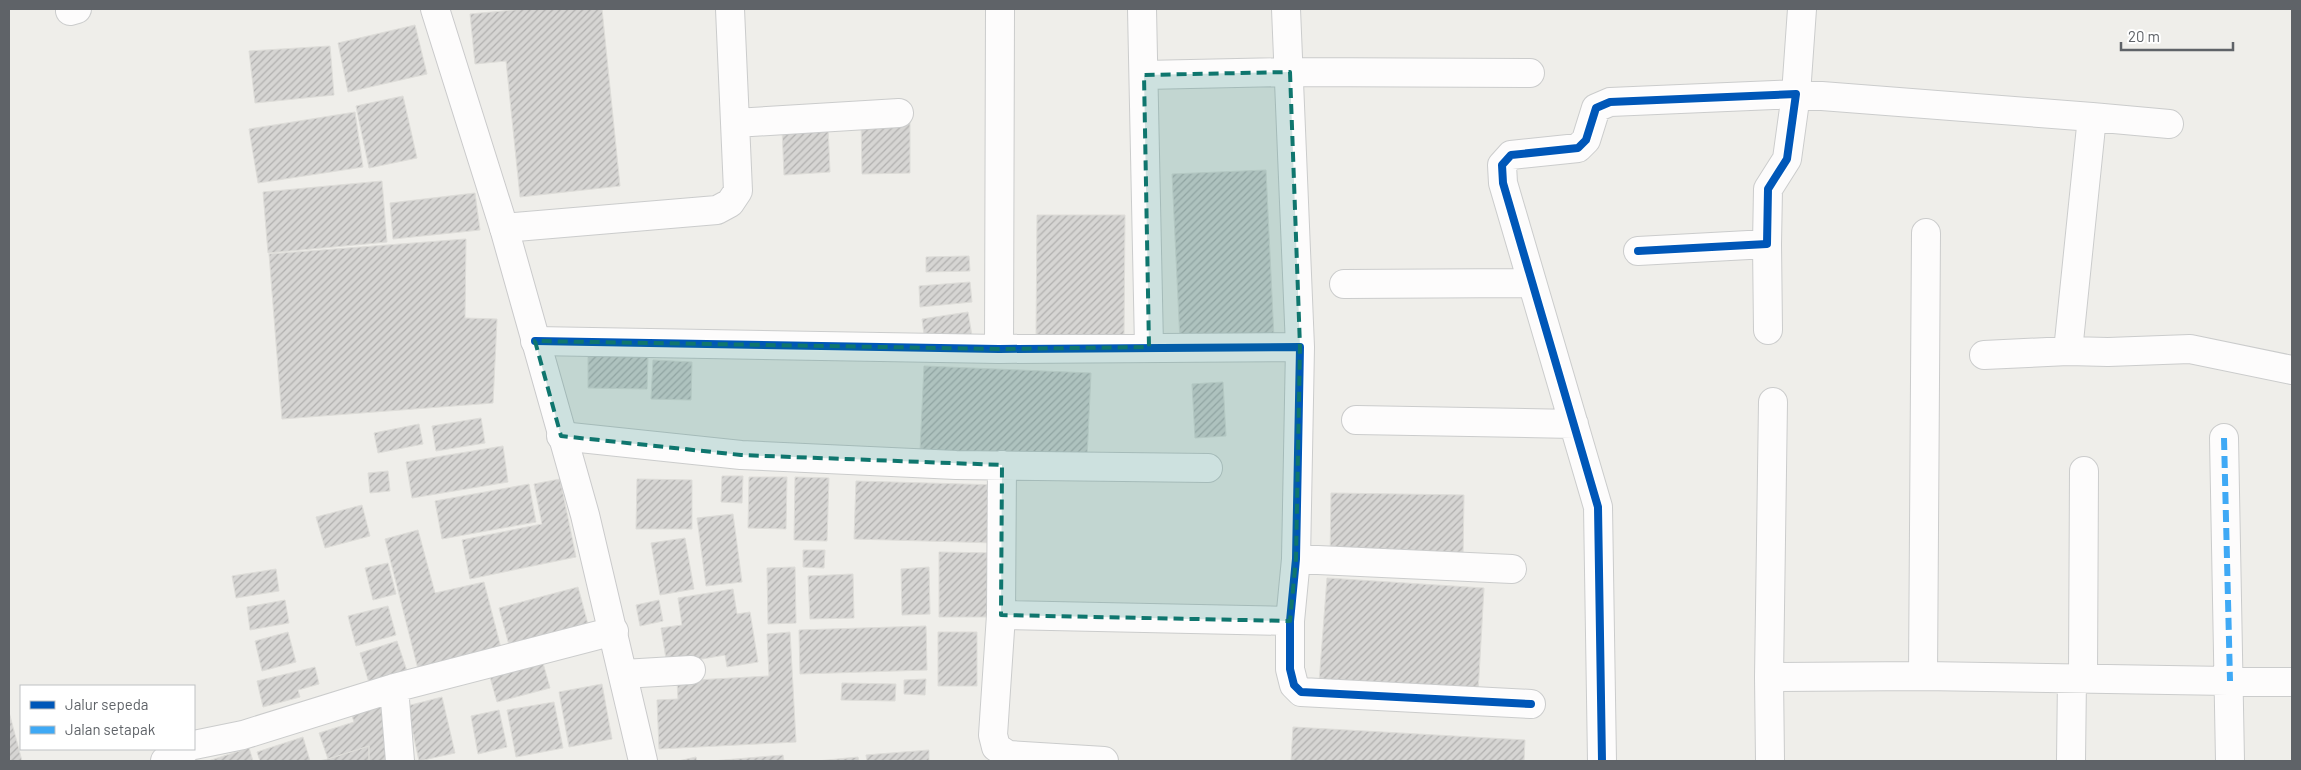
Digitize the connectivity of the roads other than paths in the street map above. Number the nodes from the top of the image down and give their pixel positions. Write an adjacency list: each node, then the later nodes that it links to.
1 (435, 9): 15 (street)
2 (730, 9): 13 (street)
3 (1000, 9): 25 (street)
4 (1142, 9): 9 (street)
5 (1286, 9): 7 (street)
6 (1802, 9): 10 (street)
7 (1290, 72): 8 (street); 9 (street); 24 (street)
8 (1530, 73)
9 (1144, 74): 23 (street)
10 (1796, 94): 12 (street); 17 (street); 19 (street)
11 (899, 113): 13 (street)
12 (2092, 116): 14 (street); 26 (street)
13 (735, 122): 15 (street)
14 (2169, 124)
15 (504, 228): 22 (street)
16 (1926, 233): 44 (street)
17 (1767, 244): 18 (street); 21 (street)
18 (1638, 251)
19 (1532, 283): 20 (street); 31 (street)
20 (1344, 284)
21 (1768, 330)
22 (535, 341): 25 (street); 32 (street)
23 (1148, 347): 24 (street); 25 (street)
24 (1300, 347): 37 (street)
25 (999, 349)
26 (2068, 351): 27 (street); 28 (street)
27 (1984, 355)
28 (2292, 370)
29 (1773, 402): 45 (street)
30 (1356, 420): 31 (street)
31 (1574, 424): 57 (street)
32 (561, 436): 34 (street); 41 (street)
33 (2224, 438): 47 (street)
34 (1002, 465): 35 (street); 39 (street)
35 (1208, 468)
36 (2084, 471): 46 (street)
37 (1296, 558): 38 (street); 40 (street)
38 (1512, 569)
39 (1001, 615): 40 (street); 56 (street)
40 (1290, 621): 50 (street)
41 (614, 631): 43 (street); 49 (street)
42 (691, 670): 43 (street)
43 (623, 674): 55 (street)
44 (1923, 676): 45 (street); 46 (street)
45 (1769, 677): 58 (street)
46 (2078, 678): 47 (street); 59 (street)
47 (2230, 681): 48 (street); 60 (street)
48 (2292, 682)
49 (394, 688): 51 (street); 54 (street)
50 (1531, 704)
51 (195, 746)
52 (184, 750): 53 (street)
53 (165, 761)
54 (400, 761)
55 (643, 761)
56 (1104, 761)
57 (1602, 761)
58 (1770, 761)
59 (2071, 761)
60 (2230, 761)

